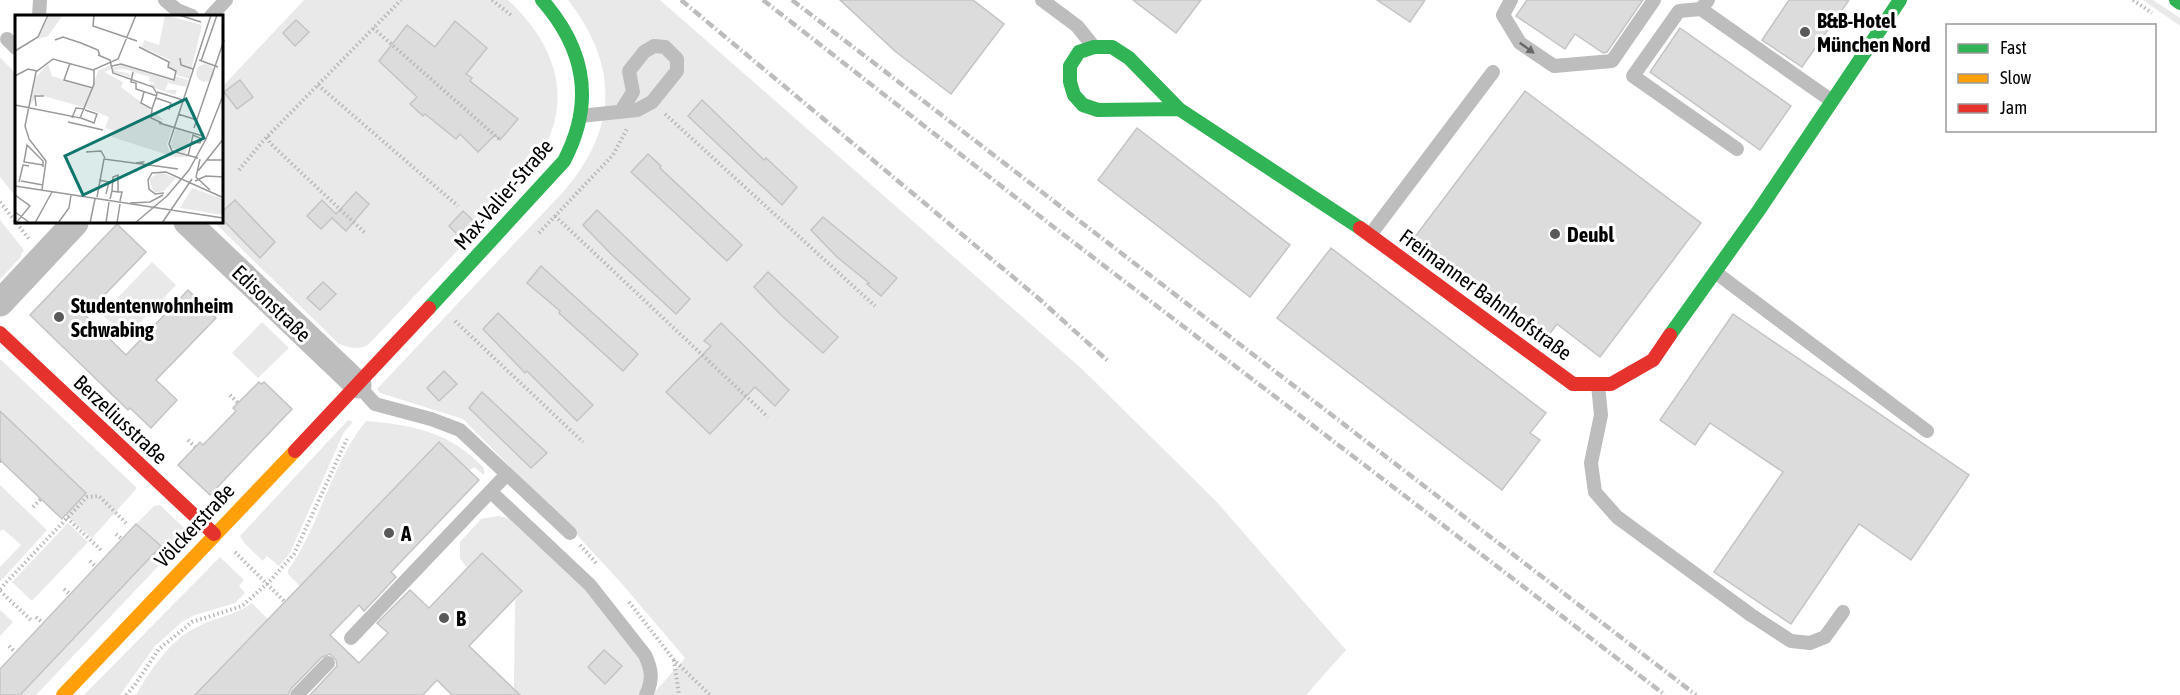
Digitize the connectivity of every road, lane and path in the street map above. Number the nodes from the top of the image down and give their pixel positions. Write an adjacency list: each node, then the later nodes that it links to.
1 (40, 0): 14 (lane)
2 (165, 0): 15 (lane)
3 (226, 0): 16 (lane)
4 (401, 0): 18 (path)
5 (492, 0): 17 (path)
6 (543, 0): 26 (street, Max-Valier-Straße)
7 (1042, 0): 19 (lane)
8 (1510, 0): 9 (lane, one-way to 9)
9 (1654, 0)
10 (1900, 0): 22 (street, Freimanner Bahnhofstraße)
11 (2176, 0): 12 (street)
12 (2180, 3)
13 (1705, 5): 22 (lane); 29 (lane)
14 (39, 15)
15 (190, 15)
16 (212, 15)
17 (512, 16)
18 (373, 28): 21 (path); 28 (path)
19 (1094, 47): 24 (street, Freimanner Bahnhofstraße); 24 (street)
20 (1493, 72): 39 (lane)
21 (318, 85): 27 (path); 32 (path)
22 (1832, 101): 41 (street, Freimanner Bahnhofstraße)
23 (652, 102): 25 (lane); 25 (lane); 43 (path)
24 (1179, 109): 39 (street, Freimanner Bahnhofstraße)
25 (621, 111): 26 (lane)
26 (580, 116): 47 (street, Max-Valier-Straße)
27 (267, 137): 30 (path); 38 (path)
28 (499, 139)
29 (1737, 149)
30 (239, 170)
31 (0, 202): 34 (path)
32 (458, 206)
33 (555, 215): 50 (path)
34 (15, 221)
35 (17, 224): 40 (path)
36 (74, 224): 40 (street)
37 (189, 224): 47 (street, Edisonstraße)
38 (365, 233)
39 (1370, 235): 46 (street, Freimanner Bahnhofstraße)
40 (43, 257): 42 (street)
41 (1715, 273): 46 (street, Freimanner Bahnhofstraße); 51 (lane)
42 (0, 303)
43 (875, 306)
44 (455, 321): 54 (path)
45 (0, 333): 64 (street, Berzeliusstraße)
46 (1598, 384): 75 (lane)
47 (358, 385): 56 (lane); 64 (street, Völckerstraße)
48 (230, 395): 49 (path)
49 (238, 403)
50 (768, 417)
51 (1927, 431)
52 (351, 432): 70 (path)
53 (188, 440): 55 (path)
54 (583, 442)
55 (195, 447)
56 (507, 474): 57 (lane); 62 (lane)
57 (491, 492): 77 (lane); 87 (lane)
58 (41, 499): 59 (path)
59 (33, 507)
60 (67, 518): 61 (path); 66 (path); 72 (path)
61 (126, 523)
62 (570, 533)
63 (116, 534): 65 (path)
64 (214, 534): 83 (street, Völckerstraße)
65 (122, 539)
66 (101, 550)
67 (238, 554): 70 (path)
68 (90, 561): 69 (path)
69 (96, 567)
70 (268, 583): 74 (path); 82 (path)
71 (64, 588): 73 (path)
72 (0, 590): 76 (path)
73 (70, 594)
74 (285, 602)
75 (1843, 612)
76 (43, 623)
77 (351, 638)
78 (9, 646): 79 (path)
79 (15, 652)
80 (674, 660): 88 (path)
81 (328, 663): 86 (lane)
82 (134, 687): 84 (path); 85 (path)
83 (63, 695)
84 (126, 695)
85 (130, 695)
86 (297, 695)
87 (646, 695)
88 (680, 695)

